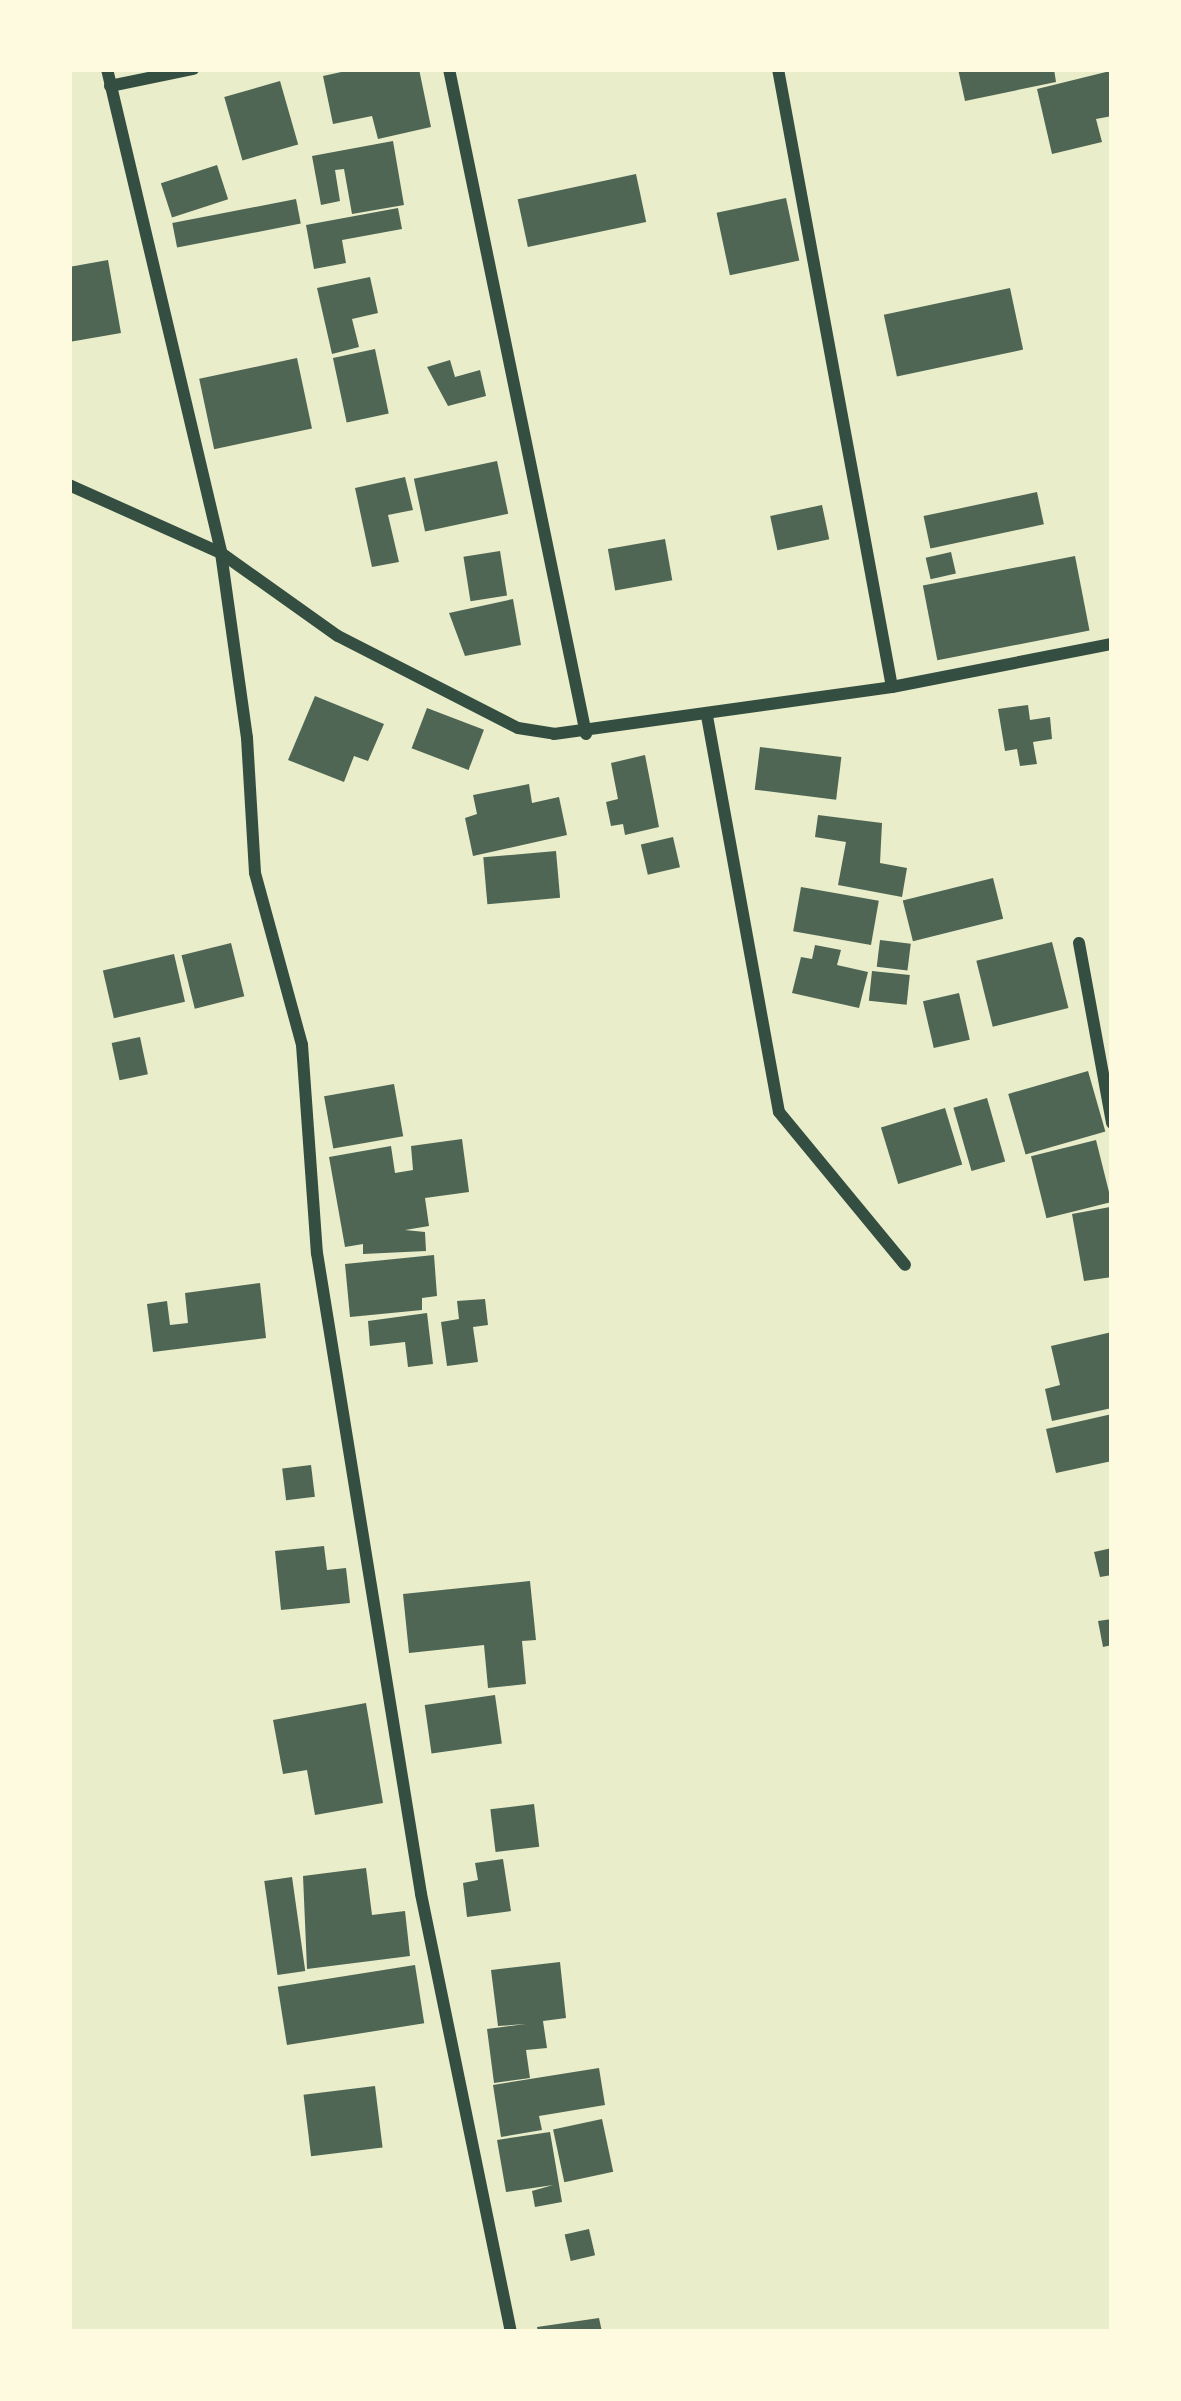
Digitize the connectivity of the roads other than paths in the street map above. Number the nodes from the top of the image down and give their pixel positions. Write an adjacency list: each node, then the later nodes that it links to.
1 (107, 69): 5 (street)
2 (193, 69): 5 (street)
3 (449, 69): 11 (street)
4 (778, 69): 9 (street)
5 (110, 86): 7 (street)
6 (69, 485): 7 (street)
7 (221, 553): 11 (street); 15 (street)
8 (1112, 644): 9 (street)
9 (892, 687): 10 (street)
10 (707, 716): 11 (street); 14 (street)
11 (586, 734)
12 (1079, 943): 13 (street)
13 (1112, 1123)
14 (905, 1265)
15 (511, 2332)

